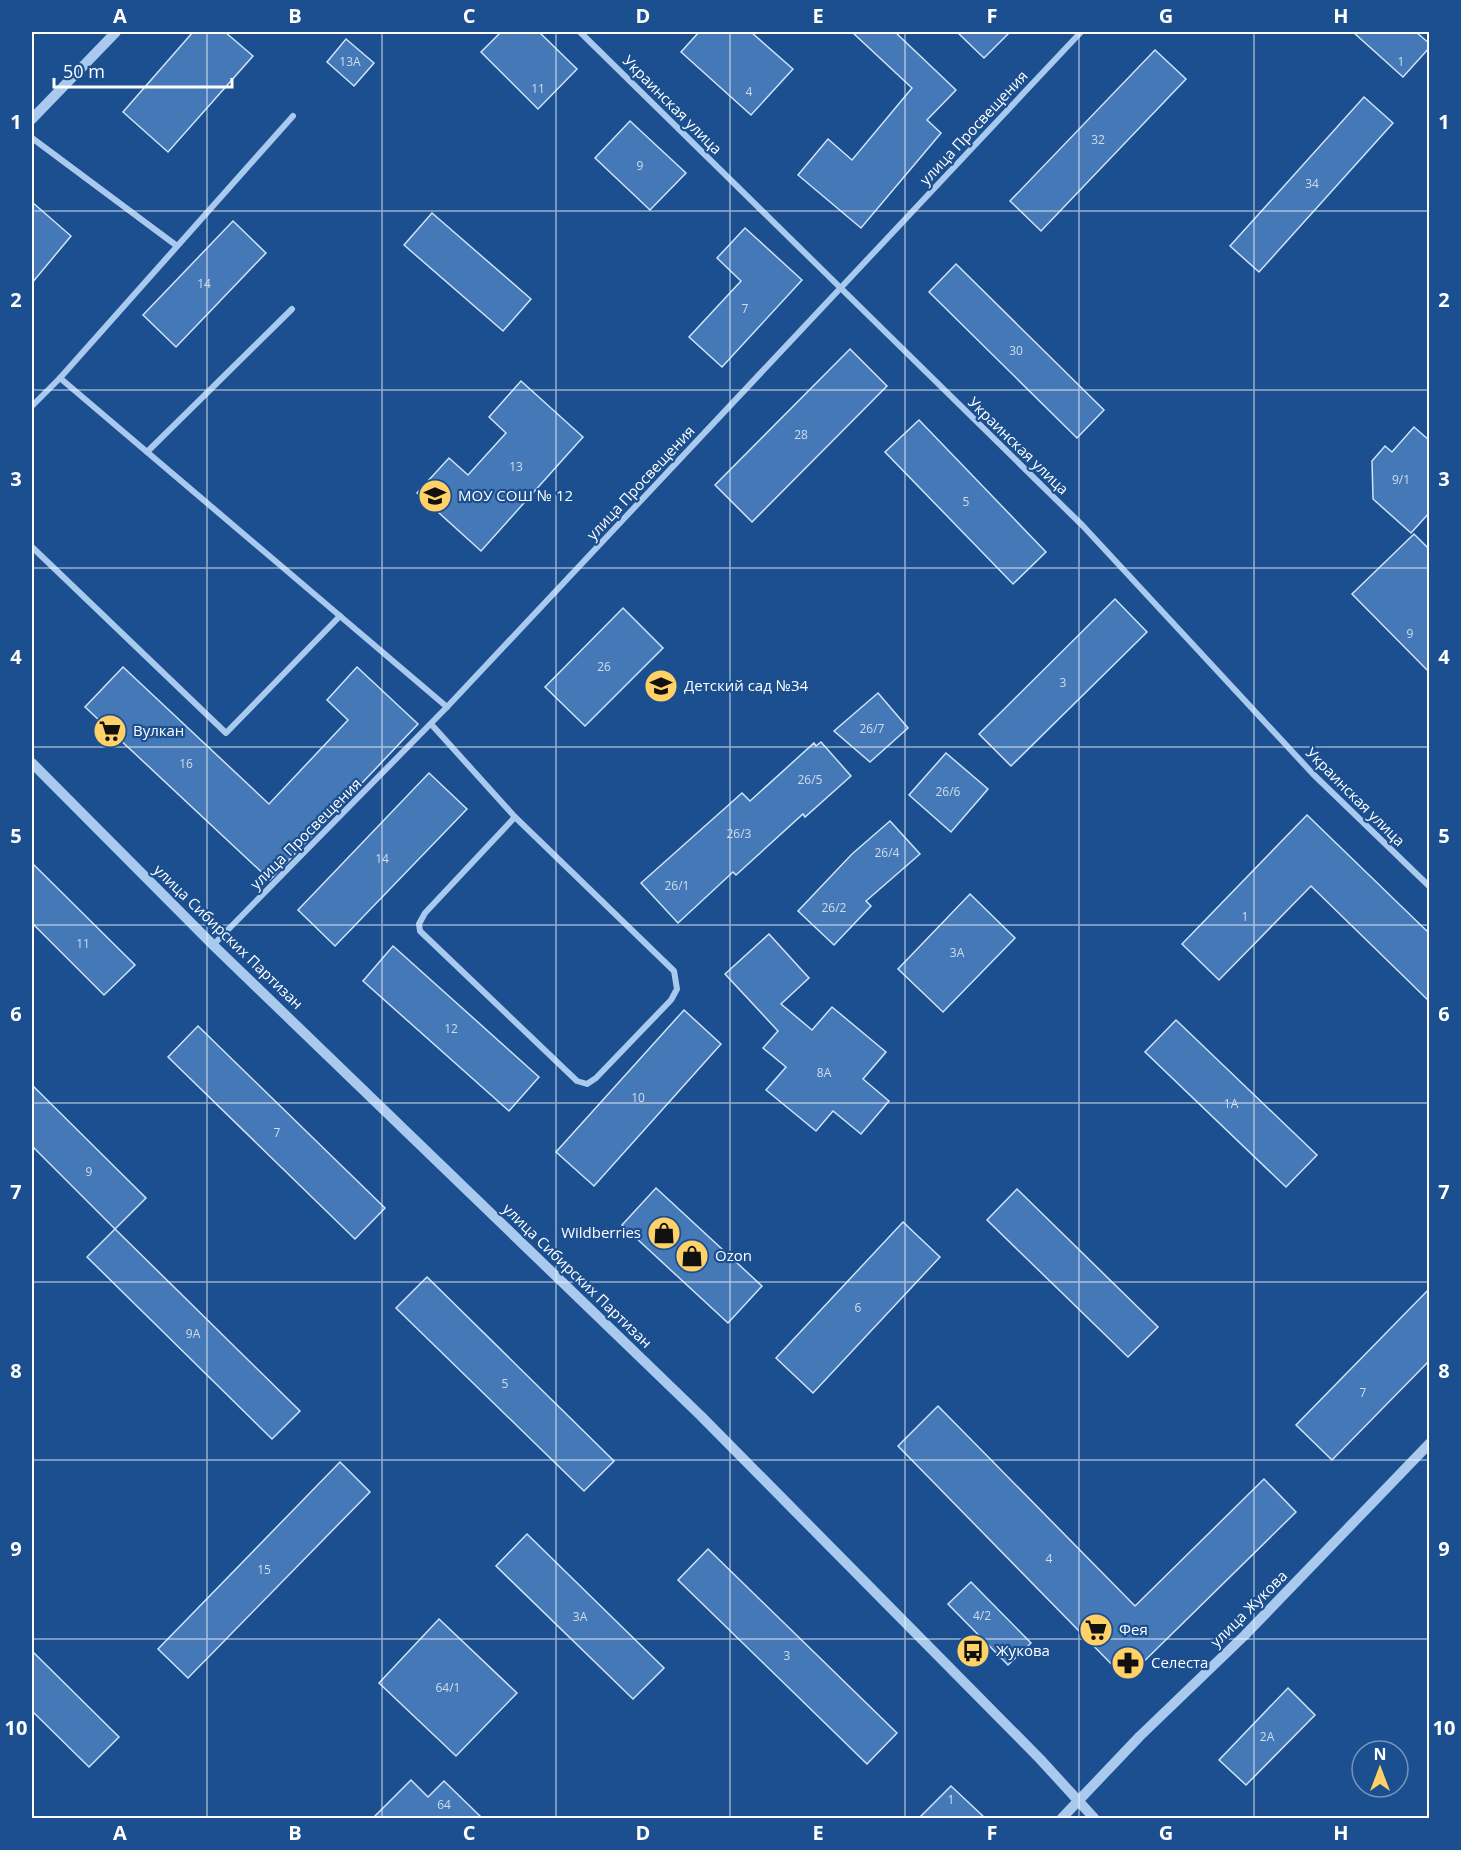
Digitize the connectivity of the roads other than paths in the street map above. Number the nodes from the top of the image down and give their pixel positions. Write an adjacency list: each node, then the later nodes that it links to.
1 (116, 32): 5 (street)
2 (580, 32): 8 (street, Украинская улица)
3 (1081, 32): 8 (street, улица Просвещения)
4 (293, 116): 7 (street)
5 (32, 119)
6 (32, 138): 7 (street)
7 (177, 246): 10 (street)
8 (840, 288): 15 (street, улица Просвещения); 19 (street, Украинская улица)
9 (291, 309): 12 (street)
10 (60, 378): 11 (street); 12 (street)
11 (32, 406)
12 (147, 452): 14 (street)
13 (32, 547): 14 (street)
14 (340, 616): 15 (street)
15 (447, 707): 16 (street, улица Просвещения)
16 (431, 724): 18 (street); 20 (street, улица Просвещения)
17 (32, 763): 20 (street, улица Сибирских Партизан)
18 (515, 817): 18 (street)
19 (1430, 887)
20 (213, 945): 22 (street, улица Сибирских Партизан)
21 (1430, 1443): 22 (street, улица Жукова)
22 (1079, 1802): 23 (street, улица Жукова); 24 (street, улица Сибирских Партизан)
23 (1062, 1818)
24 (1094, 1818)

